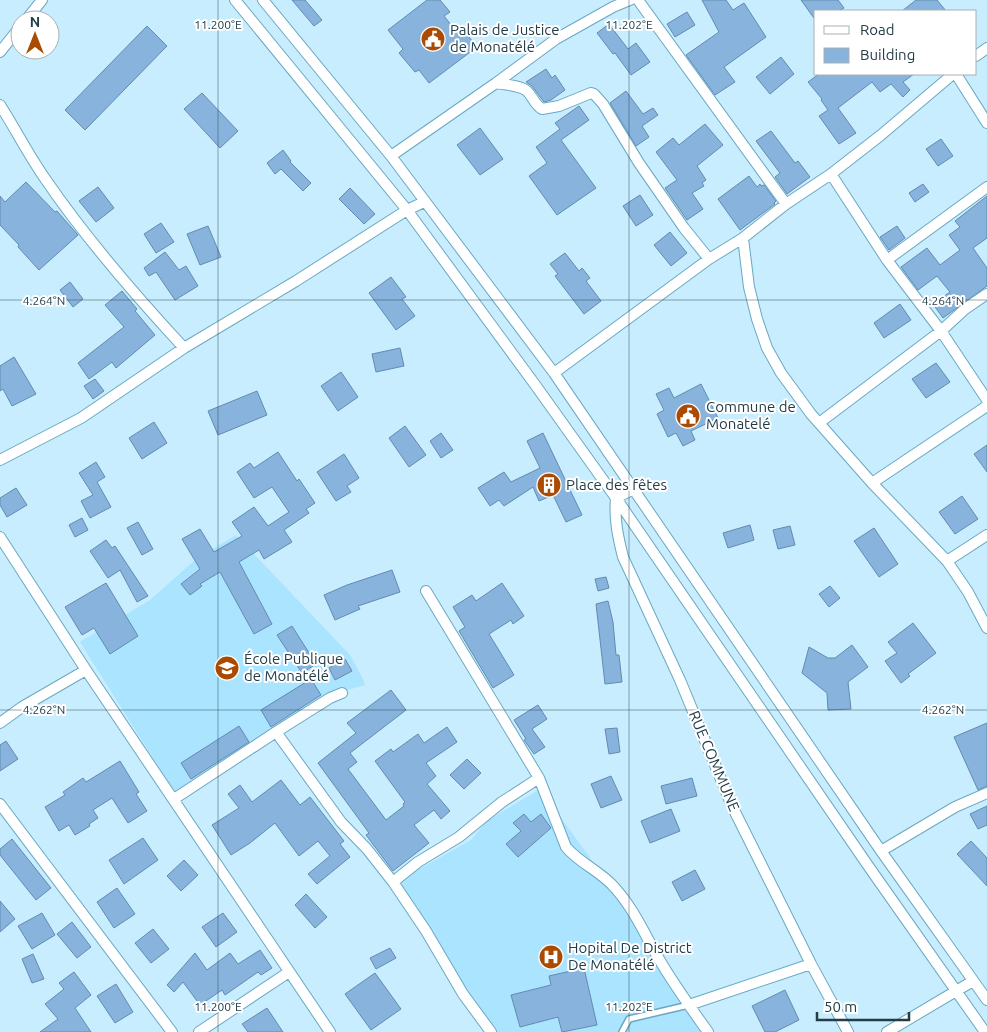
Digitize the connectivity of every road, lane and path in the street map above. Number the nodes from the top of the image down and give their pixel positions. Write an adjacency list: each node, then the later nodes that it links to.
1 (42, 0): 7 (street)
2 (235, 0): 20 (street)
3 (263, 0): 15 (street)
4 (630, 0): 6 (street)
5 (638, 0): 19 (street)
6 (611, 4): 12 (street)
7 (34, 10)
8 (10, 40): 9 (street)
9 (0, 52)
10 (954, 75): 16 (street)
11 (956, 75): 14 (street)
12 (496, 84): 15 (street); 22 (street)
13 (0, 105): 26 (street)
14 (987, 123)
15 (391, 156): 18 (street)
16 (831, 174): 19 (street); 23 (street)
17 (987, 187): 23 (street)
18 (424, 202): 20 (street); 27 (street)
19 (786, 204): 21 (street)
20 (407, 210): 26 (street); 34 (street)
21 (742, 238): 22 (street); 30 (street)
22 (709, 259): 27 (street)
23 (887, 260): 25 (street)
24 (987, 294): 25 (street)
25 (941, 331): 28 (street); 30 (street)
26 (184, 348): 31 (street)
27 (554, 373): 33 (street)
28 (987, 400)
29 (987, 406): 32 (street)
30 (819, 423): 32 (street)
31 (0, 460)
32 (872, 484): 37 (street)
33 (632, 490): 34 (street); 42 (street)
34 (616, 498): 44 (street); 52 (street, RUE COMMUNE)
35 (987, 535): 37 (street)
36 (0, 536): 40 (street)
37 (947, 560): 39 (street)
38 (426, 592): 46 (street)
39 (987, 628)
40 (86, 670): 43 (street); 48 (street)
41 (342, 693): 45 (street)
42 (790, 717): 44 (street); 50 (street)
43 (0, 723)
44 (775, 728): 55 (street)
45 (276, 732): 48 (street); 51 (street)
46 (539, 778): 51 (street); 57 (street)
47 (987, 793): 50 (street)
48 (174, 799): 53 (street)
49 (0, 804): 58 (street)
50 (881, 851): 54 (street)
51 (393, 882): 61 (street)
52 (811, 964): 57 (street); 64 (street, RUE COMMUNE)
53 (289, 972): 59 (street); 60 (street)
54 (972, 981): 55 (street); 56 (street)
55 (957, 991): 65 (street); 66 (street)
56 (987, 1000)
57 (689, 1005): 62 (lane); 63 (street)
58 (172, 1032)
59 (199, 1032)
60 (330, 1032)
61 (491, 1032)
62 (622, 1032)
63 (708, 1032)
64 (848, 1032)
65 (888, 1032)
66 (985, 1032)

